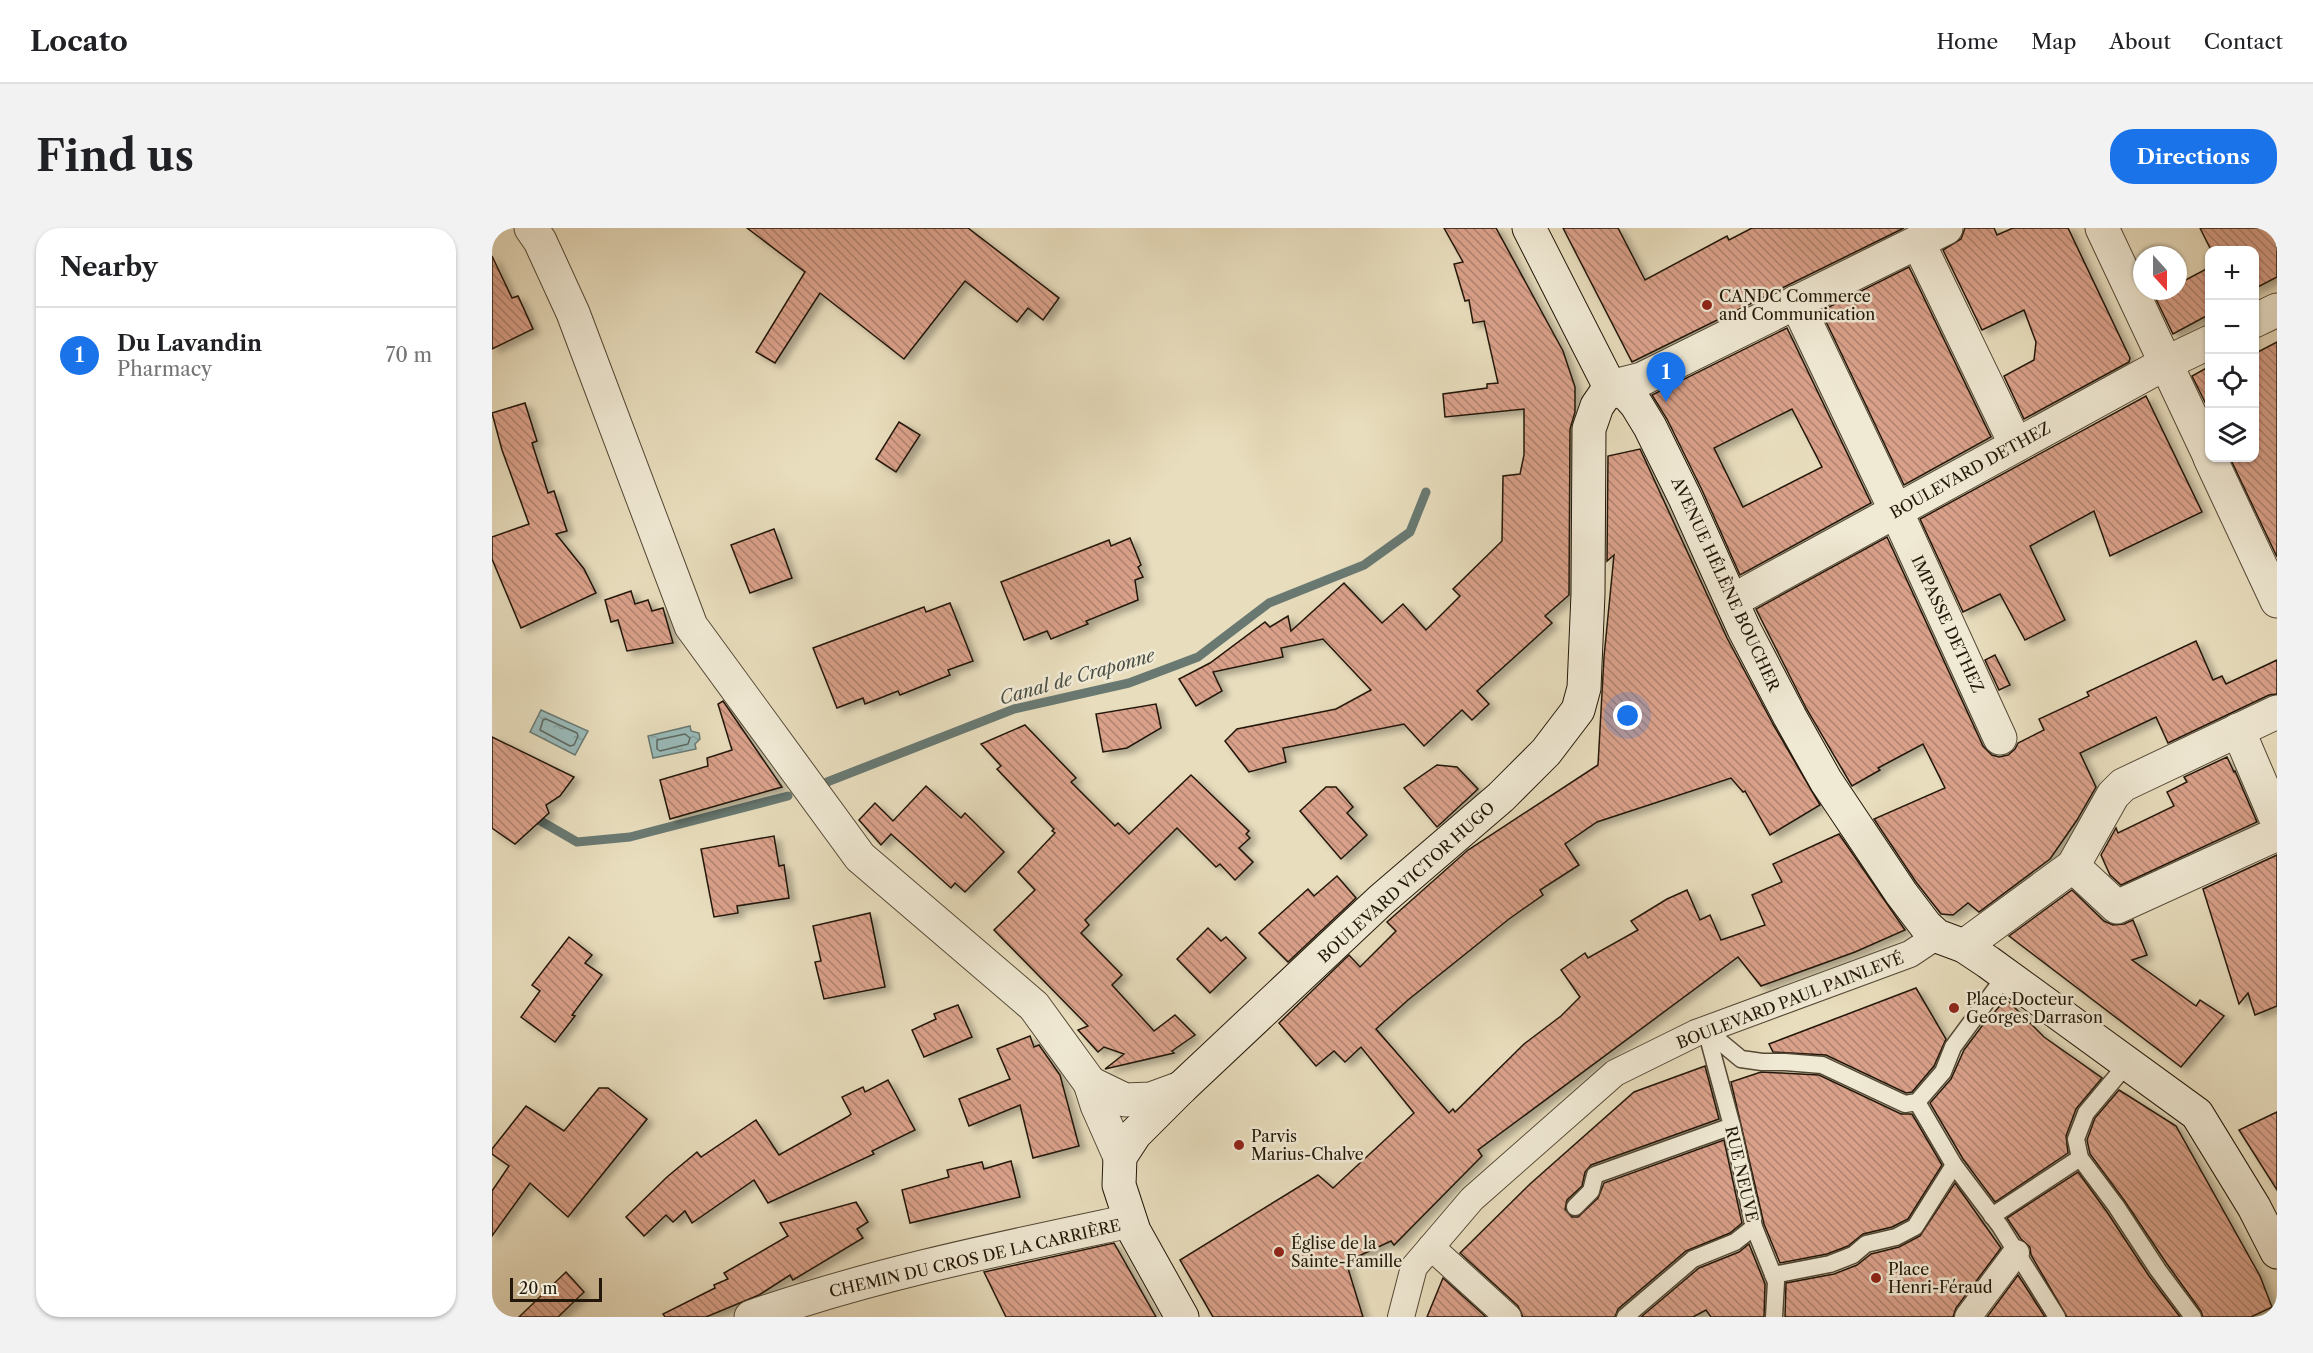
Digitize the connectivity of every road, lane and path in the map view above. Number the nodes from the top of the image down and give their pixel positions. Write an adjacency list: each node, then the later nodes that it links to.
1 (531, 228): 27 (street)
2 (1529, 228): 10 (street)
3 (2102, 228): 9 (street)
4 (1932, 235): 5 (street); 11 (street)
5 (1796, 302): 10 (street); 14 (street, IMPASSE DETHEZ)
6 (2277, 310): 7 (street)
7 (2259, 319)
8 (2205, 344): 9 (street, BOULEVARD DETHEZ)
9 (2166, 363): 11 (street, BOULEVARD DETHEZ); 12 (street)
10 (1610, 387): 15 (street, AVENUE HÉLÈNE BOUCHER); 28 (street, BOULEVARD VICTOR HUGO)
11 (2016, 445): 14 (street, BOULEVARD DETHEZ)
12 (2205, 446)
13 (2212, 462): 16 (street)
14 (1896, 511): 15 (street, BOULEVARD DETHEZ); 19 (street, IMPASSE DETHEZ)
15 (1732, 601): 23 (street, AVENUE HÉLÈNE BOUCHER)
16 (2277, 601)
17 (2277, 712): 18 (street)
18 (2238, 730): 20 (street); 22 (street)
19 (2000, 738)
20 (2277, 820)
21 (2277, 834): 22 (street)
22 (2073, 866): 23 (street)
23 (1950, 941): 24 (street, AVENUE HÉLÈNE BOUCHER); 25 (street, BOULEVARD PAUL PAINLEVÉ)
24 (2006, 975): 26 (street, AVENUE HÉLÈNE BOUCHER); 29 (lane)
25 (1706, 1030): 29 (lane); 30 (lane, RUE NEUVE); 38 (street, BOULEVARD PAUL PAINLEVÉ)
26 (2127, 1064): 32 (lane); 39 (street, AVENUE HÉLÈNE BOUCHER)
27 (1090, 1083): 28 (street); 31 (street)
28 (1181, 1088): 31 (street, BOULEVARD VICTOR HUGO)
29 (1917, 1102): 33 (lane)
30 (1732, 1126): 34 (lane); 37 (lane, RUE NEUVE)
31 (1120, 1156): 36 (street)
32 (2080, 1158): 35 (lane); 50 (lane)
33 (1954, 1165): 35 (lane); 41 (lane)
34 (1575, 1207)
35 (1992, 1216): 40 (lane)
36 (1130, 1221): 42 (street, CHEMIN DU CROS DE LA CARRIÈRE); 43 (street)
37 (1754, 1227): 41 (lane, RUE NEUVE); 46 (lane)
38 (1431, 1247): 44 (street, BOULEVARD PAUL PAINLEVÉ); 45 (street)
39 (2277, 1252)
40 (2016, 1253): 48 (street); 49 (lane)
41 (1773, 1275): 47 (lane, RUE NEUVE)
42 (751, 1317)
43 (1182, 1317)
44 (1401, 1317)
45 (1508, 1317)
46 (1625, 1317)
47 (1774, 1317)
48 (1968, 1317)
49 (2057, 1317)
50 (2193, 1317)

